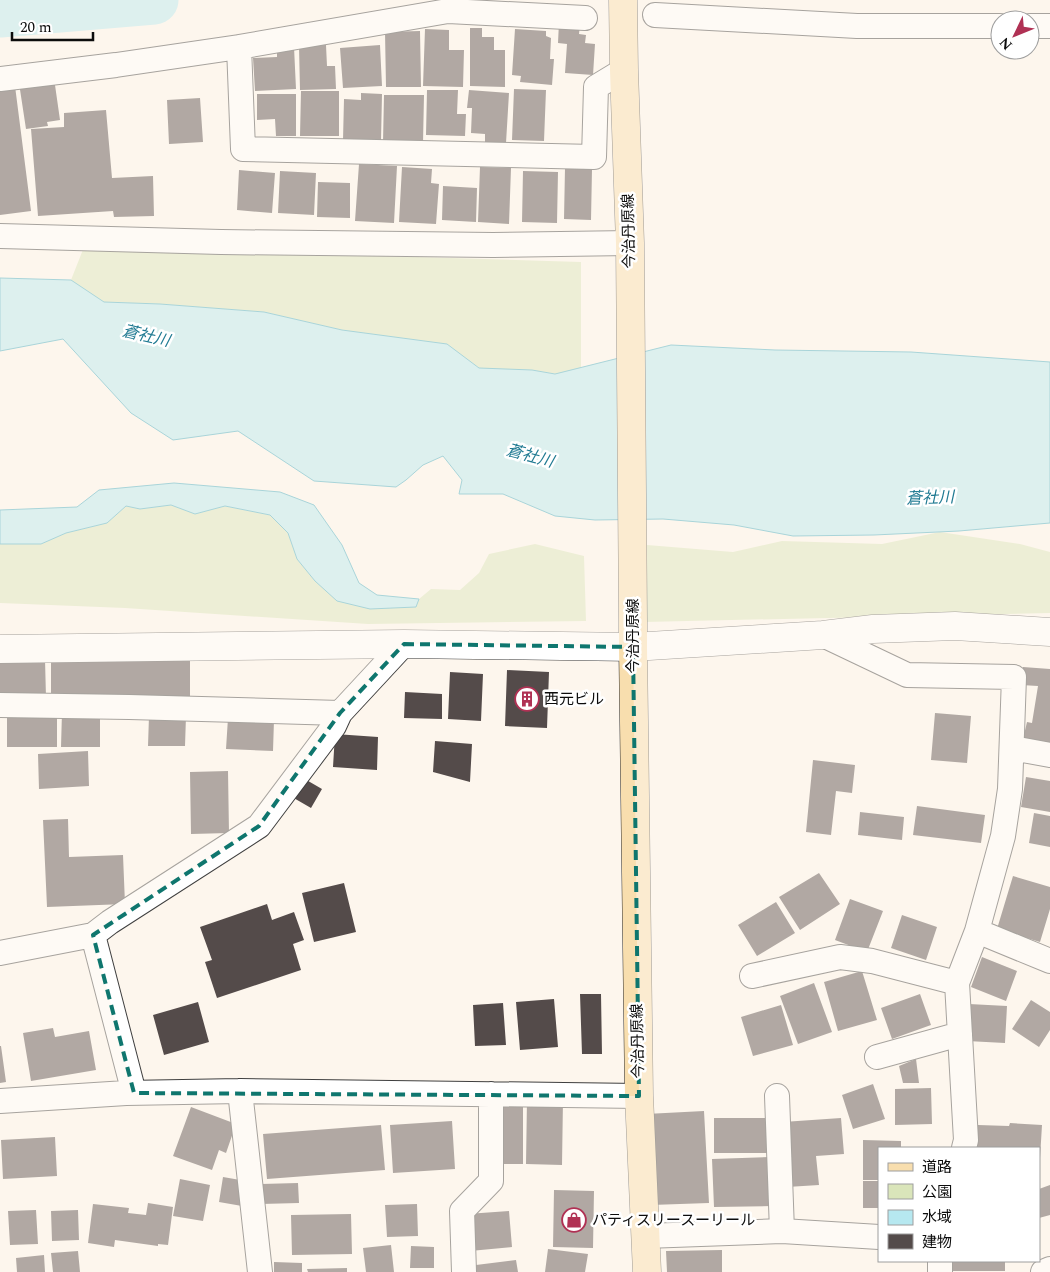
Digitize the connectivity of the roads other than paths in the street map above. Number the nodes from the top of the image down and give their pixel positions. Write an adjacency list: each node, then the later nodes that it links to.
1 (623, 0): 7 (main road, 今治丹原線)
2 (452, 6): 4 (street); 6 (street)
3 (655, 15): 5 (street)
4 (585, 18)
5 (990, 26)
6 (239, 48): 7 (street); 8 (street)
7 (624, 70): 10 (main road, 今治丹原線)
8 (0, 79)
9 (0, 236): 10 (street)
10 (630, 243): 12 (main road, 今治丹原線)
11 (1050, 632): 13 (street)
12 (633, 634): 13 (street); 14 (street); 31 (main road, 今治丹原線)
13 (823, 635): 18 (street)
14 (404, 644): 15 (street); 17 (street)
15 (0, 649)
16 (0, 705): 17 (street)
17 (340, 713): 21 (street)
18 (1012, 748): 19 (street); 20 (street)
19 (1050, 755)
20 (977, 931): 23 (street); 25 (street)
21 (93, 935): 22 (street); 29 (street)
22 (0, 953)
23 (1050, 961)
24 (752, 976): 25 (street)
25 (957, 983): 26 (street)
26 (960, 1034): 27 (street); 34 (street)
27 (877, 1057)
28 (240, 1091): 29 (street); 30 (street); 39 (street)
29 (134, 1093): 33 (street)
30 (490, 1094): 31 (street); 40 (street)
31 (639, 1096): 36 (main road, 今治丹原線)
32 (777, 1096): 35 (street)
33 (0, 1101)
34 (964, 1147)
35 (782, 1231): 36 (street); 37 (street)
36 (644, 1236): 41 (main road, 今治丹原線)
37 (878, 1237)
38 (1050, 1269): 42 (street)
39 (260, 1272)
40 (464, 1272)
41 (647, 1272)
42 (1043, 1272)

